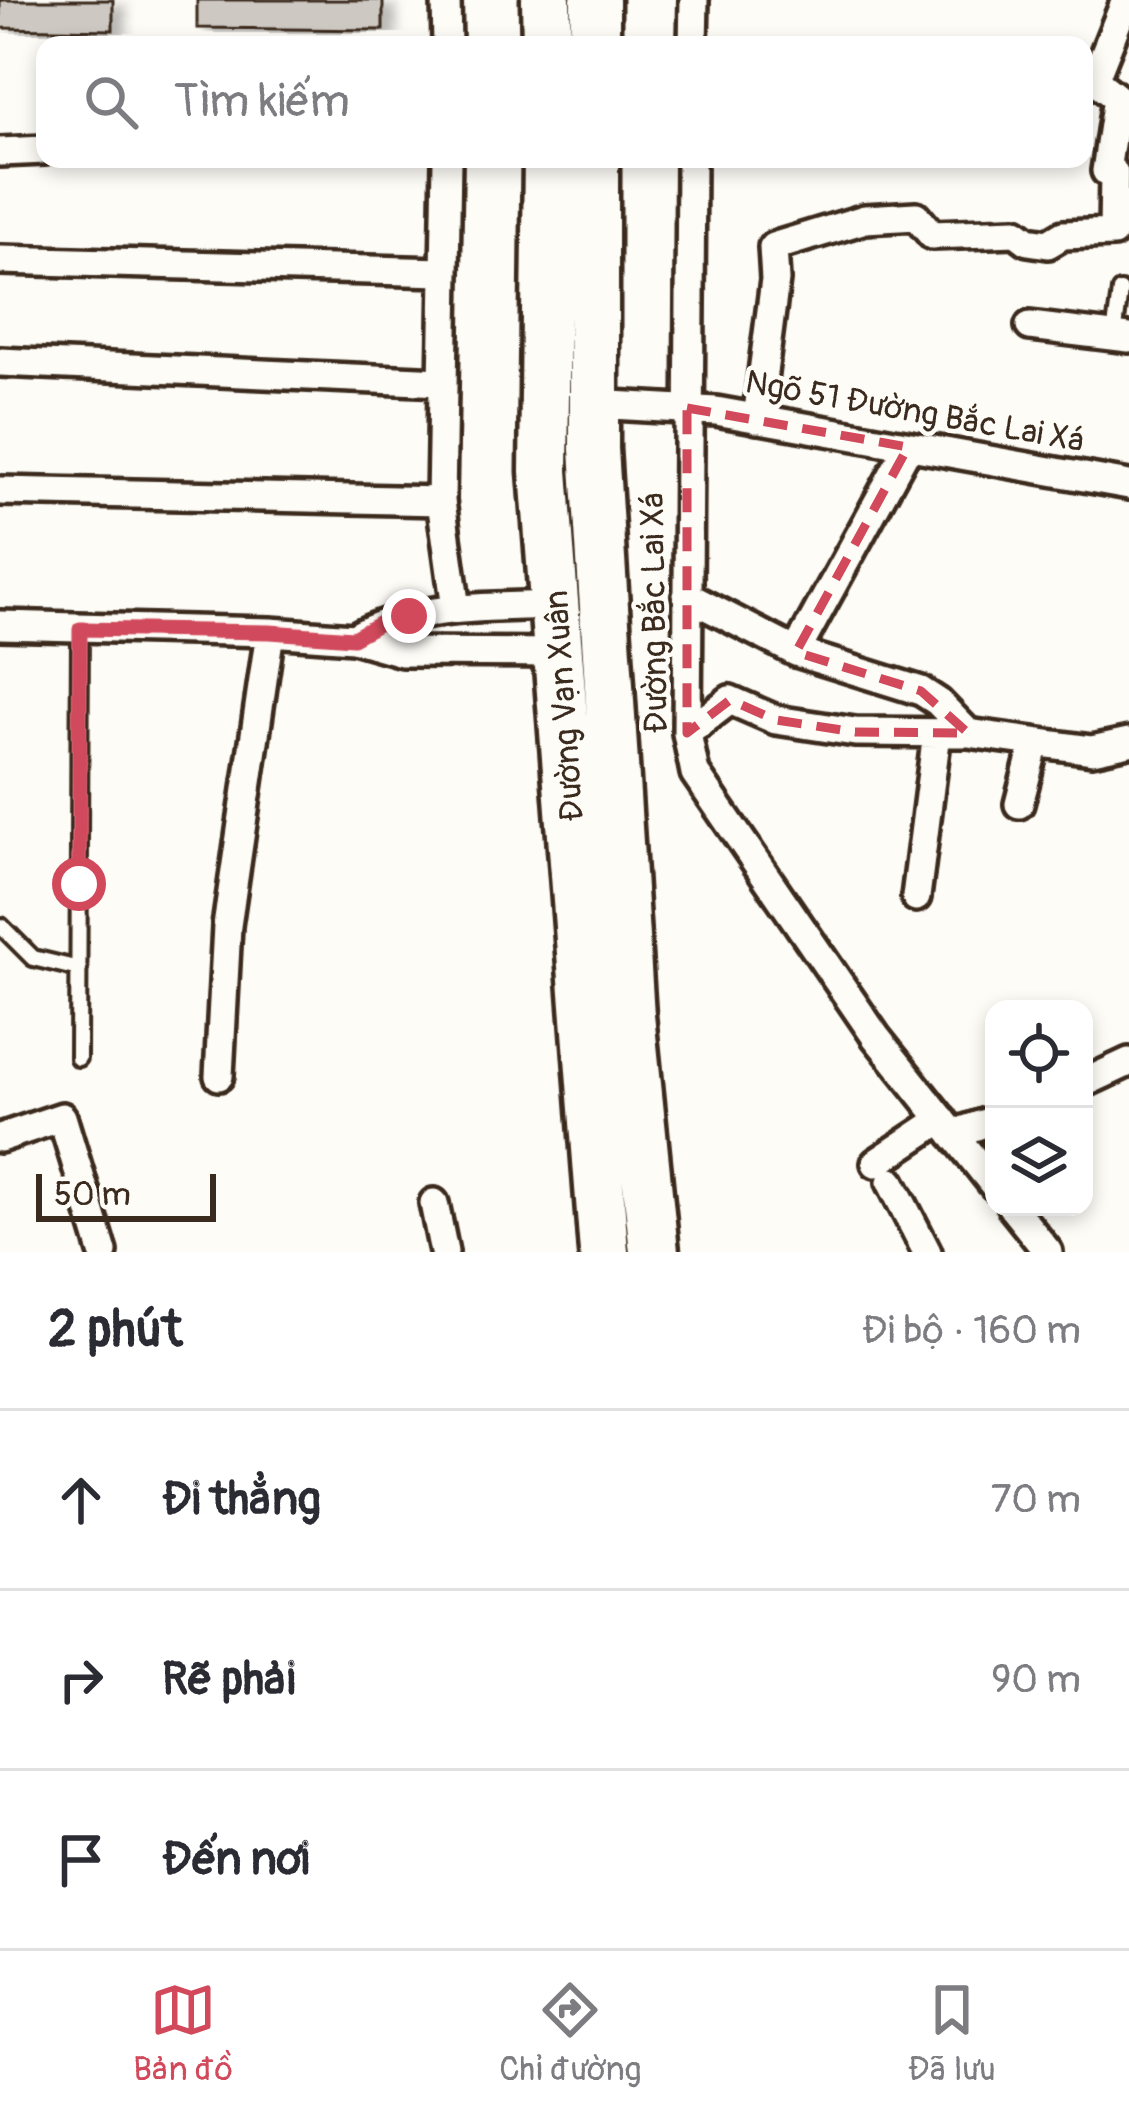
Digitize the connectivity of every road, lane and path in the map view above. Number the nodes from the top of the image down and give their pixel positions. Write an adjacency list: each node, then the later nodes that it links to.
1 (446, 0): 6 (street)
2 (546, 0): 7 (highway)
3 (595, 0): 8 (highway)
4 (694, 0): 9 (street)
5 (1126, 0): 25 (street)
6 (447, 36)
7 (547, 36)
8 (595, 36)
9 (693, 36)
10 (36, 150): 11 (street)
11 (0, 152)
12 (447, 168): 17 (street)
13 (548, 168): 31 (highway, Đường Vạn Xuân)
14 (594, 168): 23 (highway, Đường Vạn Xuân)
15 (692, 168): 24 (street, Đường Bắc Lai Xá)
16 (0, 260): 17 (street)
17 (443, 272): 22 (street)
18 (1120, 291): 20 (lane)
19 (1030, 326): 20 (street)
20 (1122, 337)
21 (0, 362): 22 (street)
22 (442, 382): 29 (street)
23 (594, 404): 24 (street, Ngõ 51 Đường Bắc Lai Xá); 61 (highway, Đường Vạn Xuân)
24 (687, 408): 25 (street, Ngõ 51 Đường Bắc Lai Xá); 30 (street, Đường Bắc Lai Xá)
25 (757, 419): 26 (street, Ngõ 51 Đường Bắc Lai Xá)
26 (908, 447): 27 (street, Ngõ 51 Đường Bắc Lai Xá); 37 (street)
27 (1129, 485)
28 (0, 491): 29 (street)
29 (441, 501): 32 (street)
30 (687, 596): 37 (street); 39 (street, Đường Bắc Lai Xá)
31 (556, 605): 32 (street); 38 (highway, Đường Vạn Xuân)
32 (456, 609): 36 (street)
33 (0, 625): 34 (street)
34 (80, 629): 35 (street); 47 (lane)
35 (270, 632): 36 (street); 50 (street)
36 (353, 638): 38 (street)
37 (796, 652): 41 (street)
38 (560, 653): 60 (highway, Đường Vạn Xuân)
39 (687, 733): 40 (street); 53 (street, Đường Bắc Lai Xá)
40 (937, 733): 41 (street); 45 (street)
41 (968, 733): 42 (street)
42 (1035, 742): 43 (street); 44 (street)
43 (1129, 742)
44 (1019, 804)
45 (916, 897)
46 (1, 926): 47 (lane)
47 (79, 969): 48 (lane)
48 (78, 1058)
49 (1129, 1062): 51 (street)
50 (219, 1076)
51 (1093, 1079)
52 (985, 1121): 53 (street)
53 (947, 1126): 55 (street, Đường Bắc Lai Xá); 62 (street)
54 (0, 1138): 58 (street)
55 (985, 1174)
56 (434, 1203): 59 (street)
57 (1019, 1216): 63 (street)
58 (103, 1252)
59 (444, 1252)
60 (604, 1252)
61 (654, 1252)
62 (927, 1252)
63 (1048, 1252)

